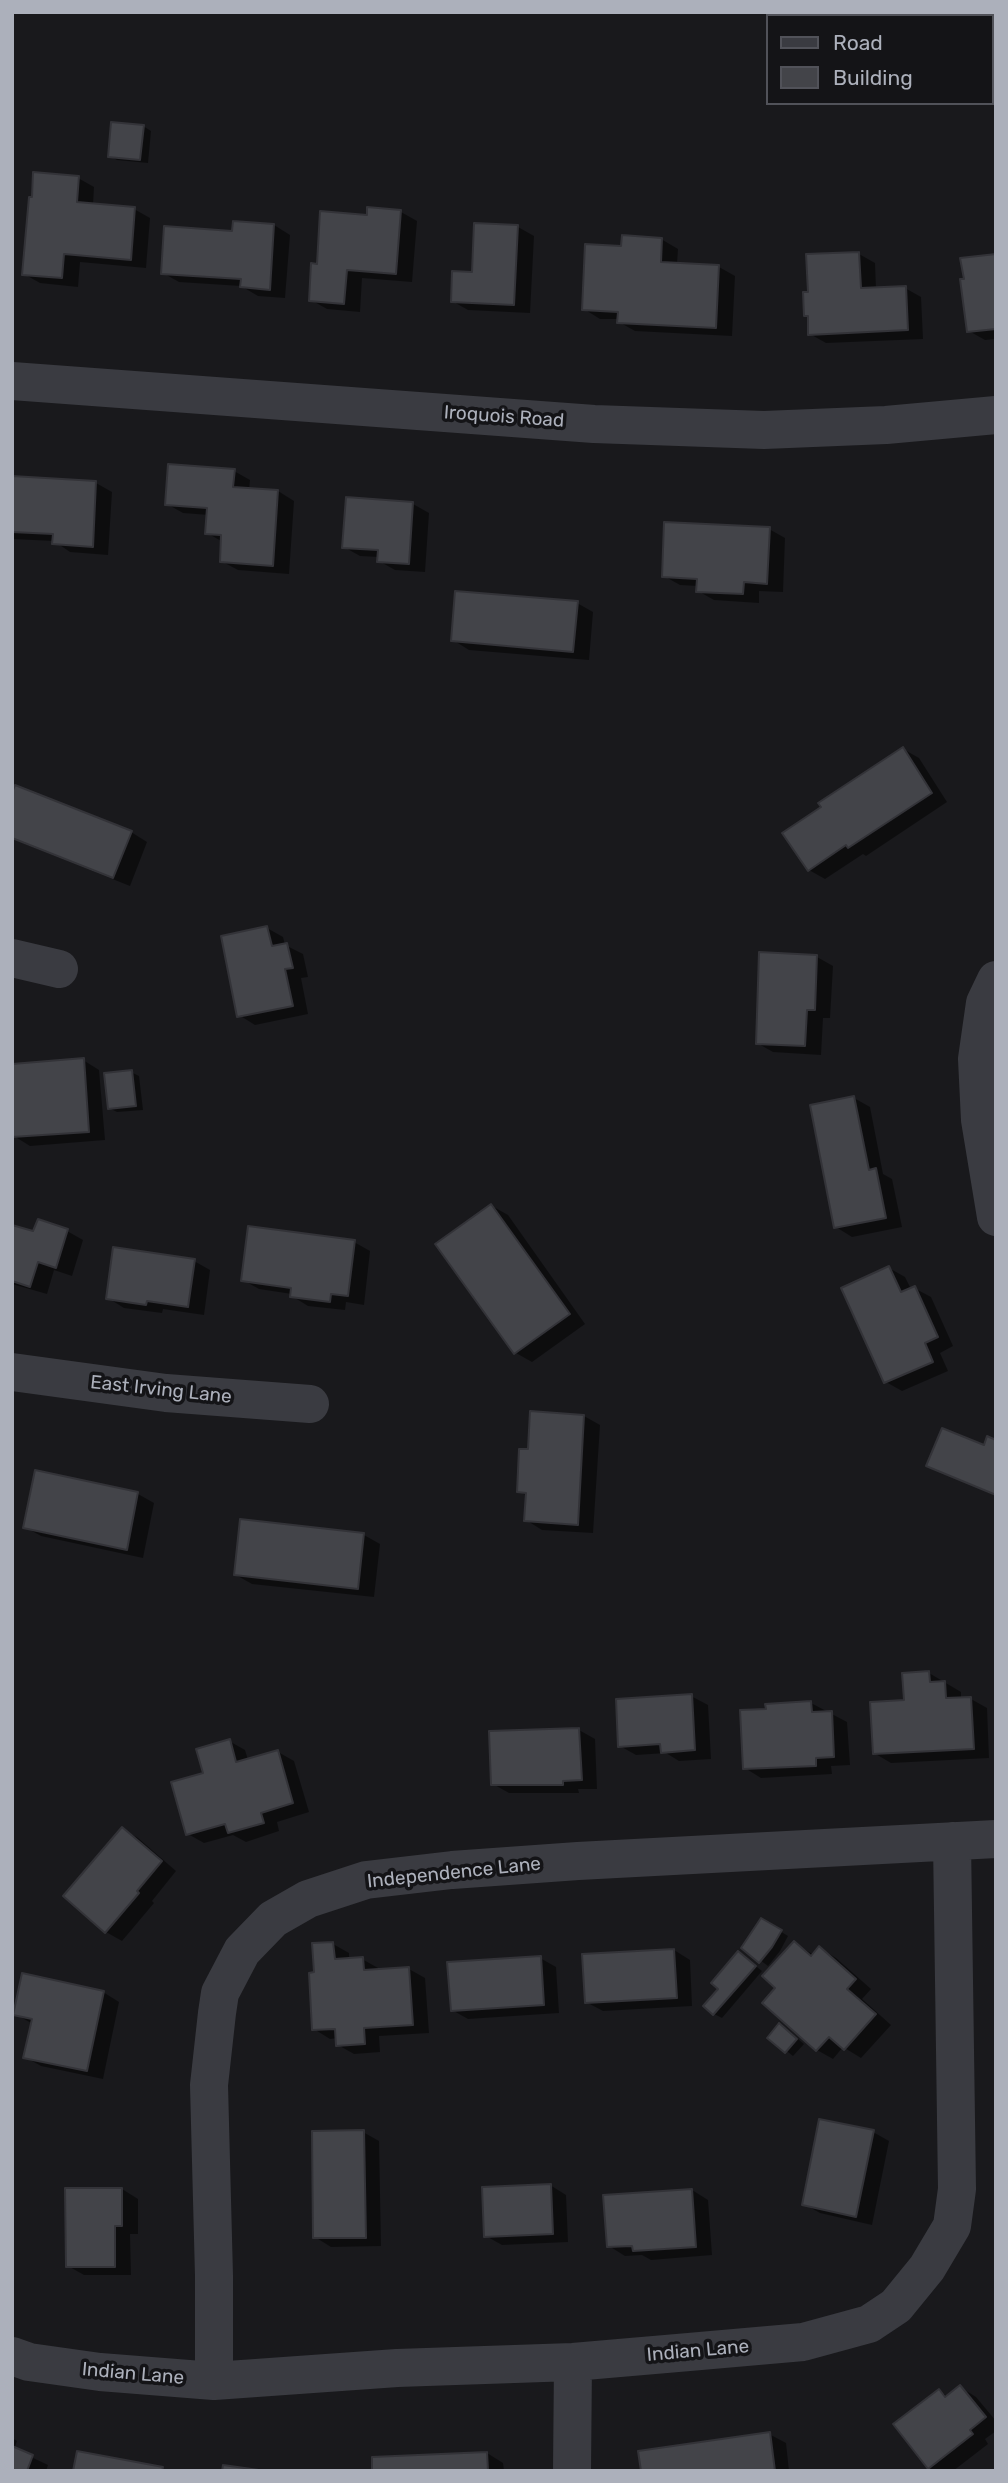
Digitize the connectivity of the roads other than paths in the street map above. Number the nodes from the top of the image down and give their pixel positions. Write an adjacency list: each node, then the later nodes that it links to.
1 (12, 381): 2 (street, Iroquois Road)
2 (996, 415)
3 (12, 958): 4 (street)
4 (59, 969)
5 (996, 980): 6 (street)
6 (996, 1217)
7 (12, 1372): 8 (street, East Irving Lane)
8 (310, 1404)
9 (996, 1839): 10 (street, Independence Lane)
10 (952, 1841): 12 (street, Indian Lane); 13 (street, Independence Lane)
11 (12, 2356): 13 (street, Indian Lane)
12 (573, 2362): 13 (street, Indian Lane); 14 (street)
13 (214, 2381)
14 (572, 2471)

